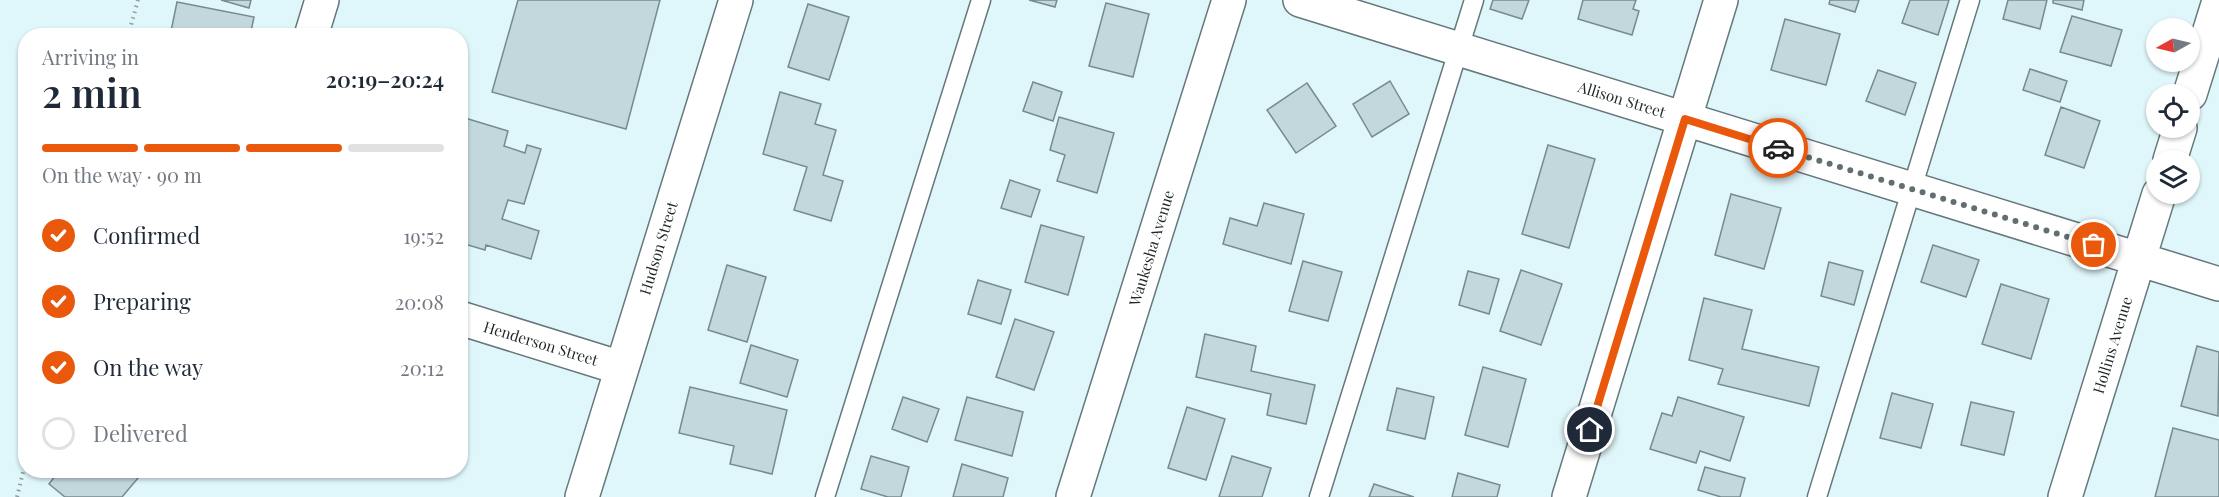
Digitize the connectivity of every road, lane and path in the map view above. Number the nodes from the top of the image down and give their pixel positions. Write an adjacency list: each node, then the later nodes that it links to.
1 (138, 0): 11 (path)
2 (322, 0): 12 (street)
3 (736, 0): 21 (street, Hudson Street)
4 (981, 0): 25 (lane)
5 (1229, 0): 26 (street, Waukesha Avenue)
6 (1300, 0): 13 (street, Allison Street)
7 (1474, 0): 13 (lane)
8 (1721, 0): 15 (street)
9 (1970, 0): 16 (lane)
10 (2219, 0): 14 (street)
11 (130, 28)
12 (313, 28)
13 (1459, 49): 15 (street, Allison Street); 27 (lane)
14 (2193, 84)
15 (1685, 119): 16 (street, Allison Street); 28 (street)
16 (1912, 189): 18 (street, Allison Street); 29 (lane)
17 (2156, 204): 18 (street, Hollins Avenue)
18 (2139, 259): 19 (street, Allison Street); 30 (street, Hollins Avenue)
19 (2219, 284)
20 (468, 320): 21 (street, Henderson Street)
21 (621, 368): 24 (street, Hudson Street)
22 (22, 478): 23 (path)
23 (17, 497)
24 (582, 497)
25 (825, 497)
26 (1073, 497)
27 (1318, 497)
28 (1569, 497)
29 (1817, 497)
30 (2065, 497)

